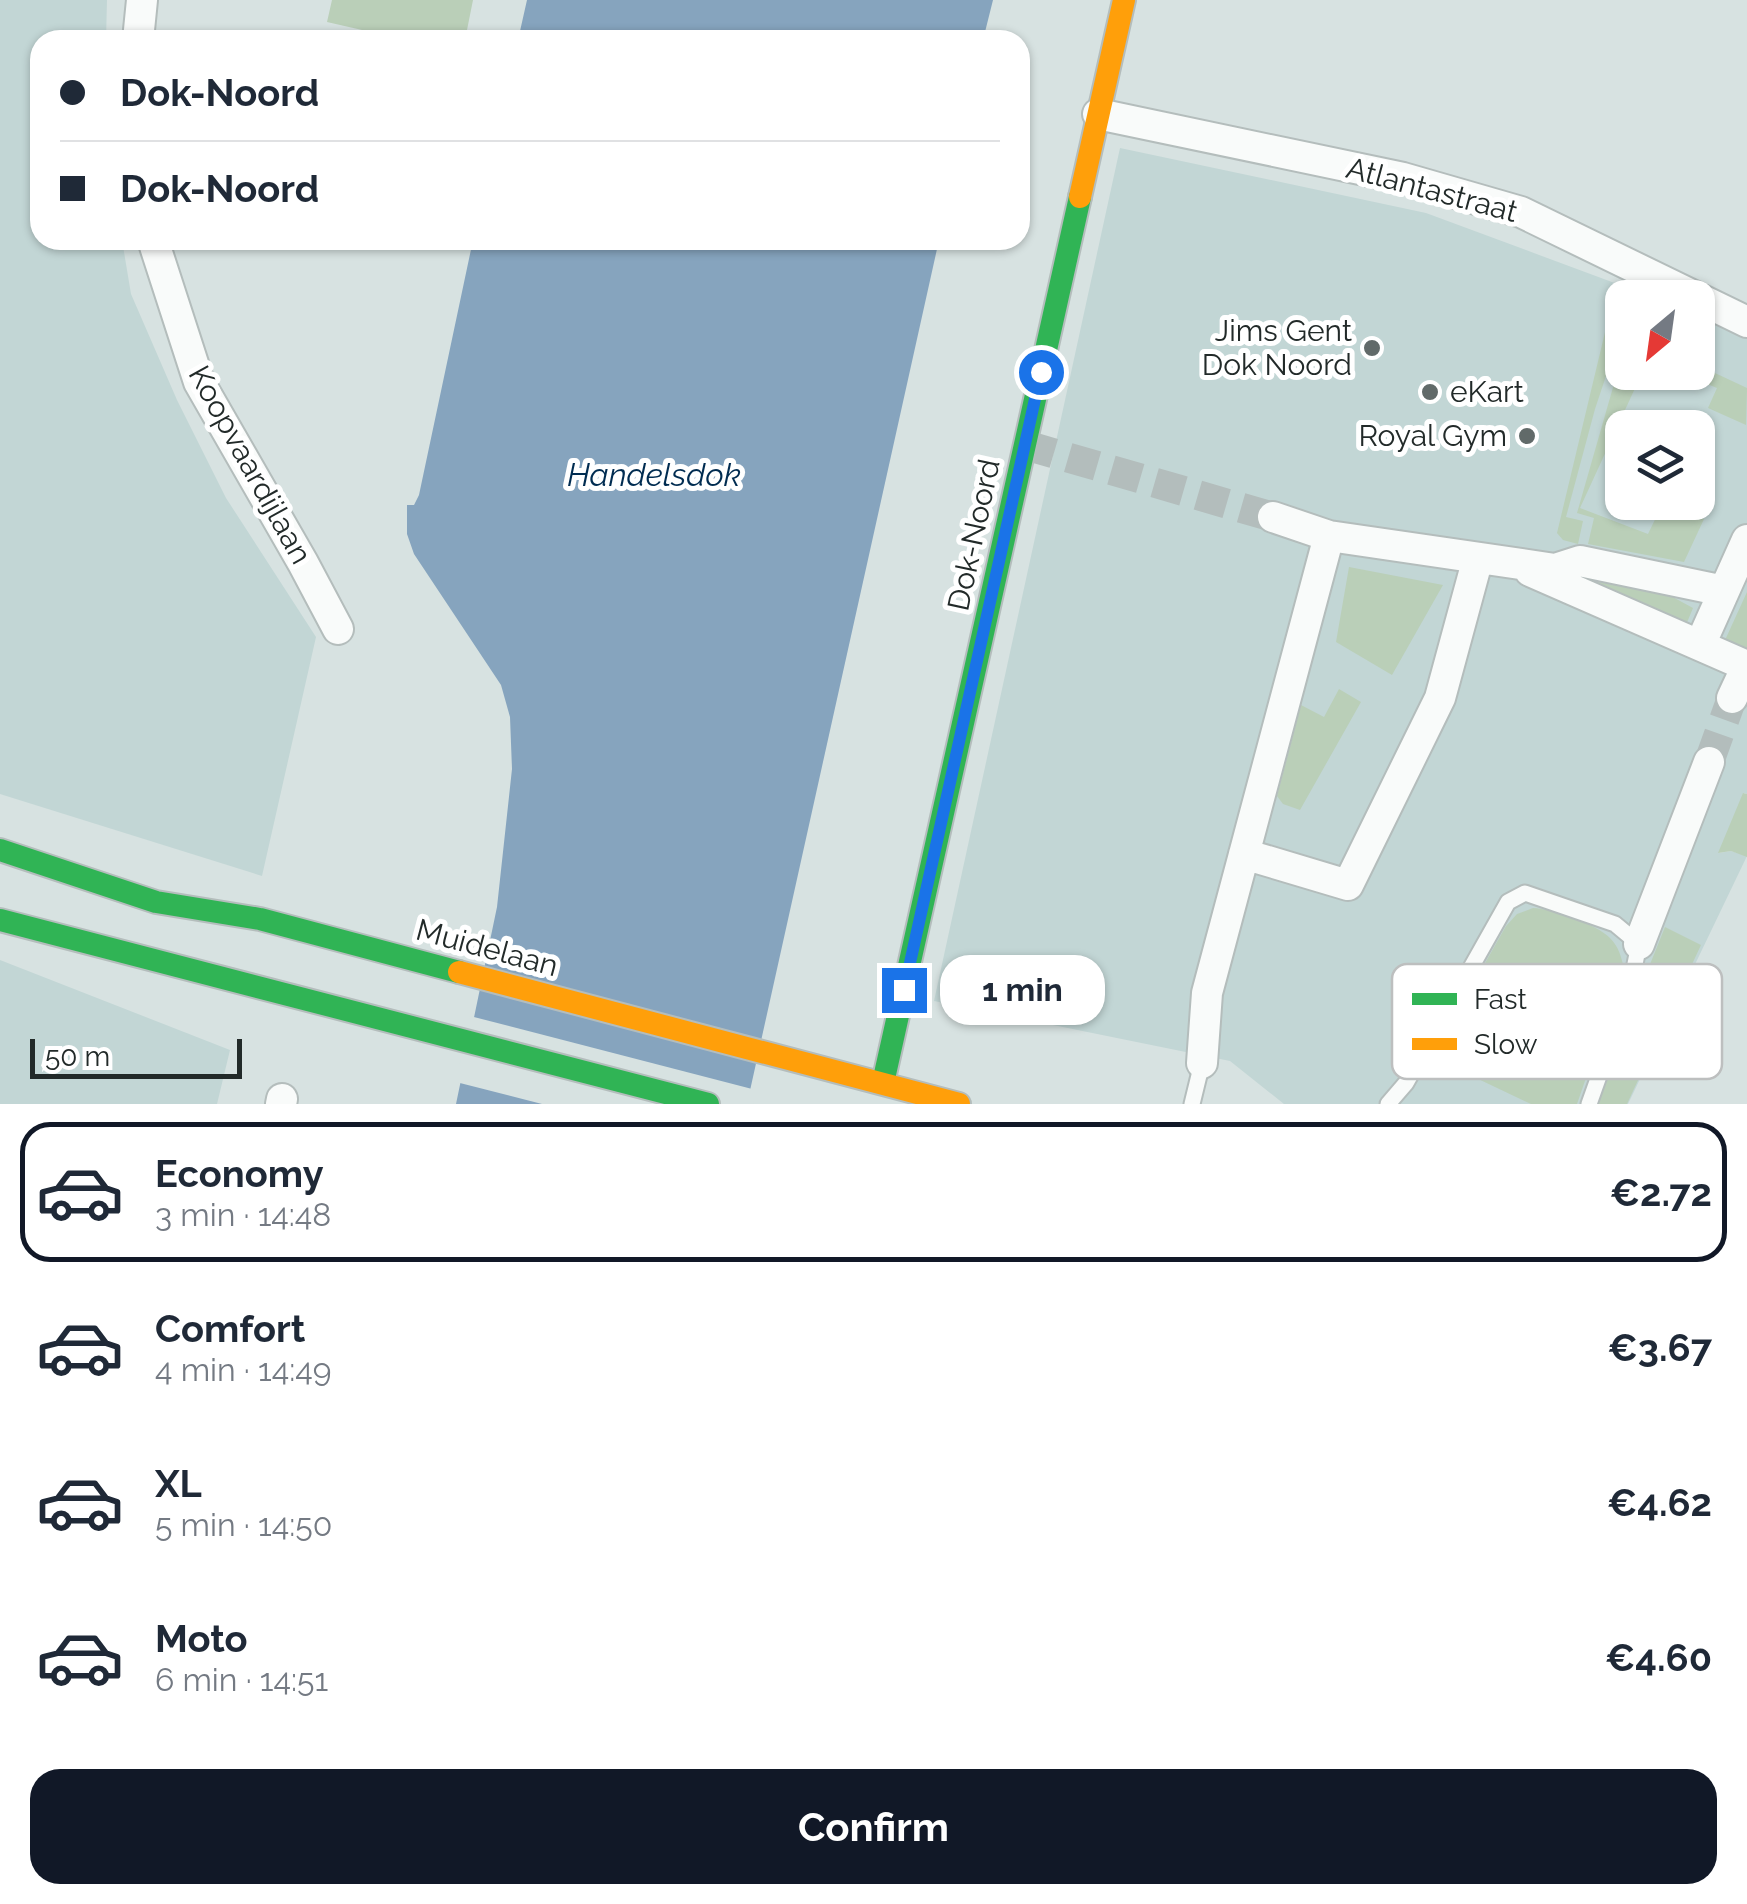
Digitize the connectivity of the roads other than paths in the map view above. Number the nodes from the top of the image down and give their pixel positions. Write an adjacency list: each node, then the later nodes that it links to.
1 (142, 0): 3 (street)
2 (1124, 0): 4 (main road, Dok-Noord)
3 (139, 30)
4 (1098, 114): 6 (street, Atlantastraat); 26 (main road, Dok-Noord)
5 (156, 250): 13 (street, Koopvaardijlaan)
6 (1747, 322)
7 (1273, 517): 8 (street)
8 (1329, 536): 10 (street); 18 (street)
9 (1747, 540): 12 (street)
10 (1478, 558): 11 (street); 18 (street)
11 (1512, 563): 12 (street); 14 (street)
12 (1724, 591): 14 (street)
13 (338, 629)
14 (1700, 645): 15 (street)
15 (1732, 698)
16 (1709, 762): 20 (street)
17 (0, 850): 26 (main road, Muidelaan)
18 (1244, 854): 23 (street)
19 (0, 920): 27 (main road)
20 (1639, 944): 21 (lane); 22 (lane)
21 (1473, 964)
22 (1635, 964)
23 (1202, 1063): 29 (lane)
24 (1408, 1079): 30 (lane)
25 (1597, 1079): 31 (lane)
26 (882, 1083): 28 (main road, Muidelaan)
27 (708, 1104)
28 (959, 1104)
29 (1192, 1104)
30 (1388, 1104)
31 (1588, 1104)

